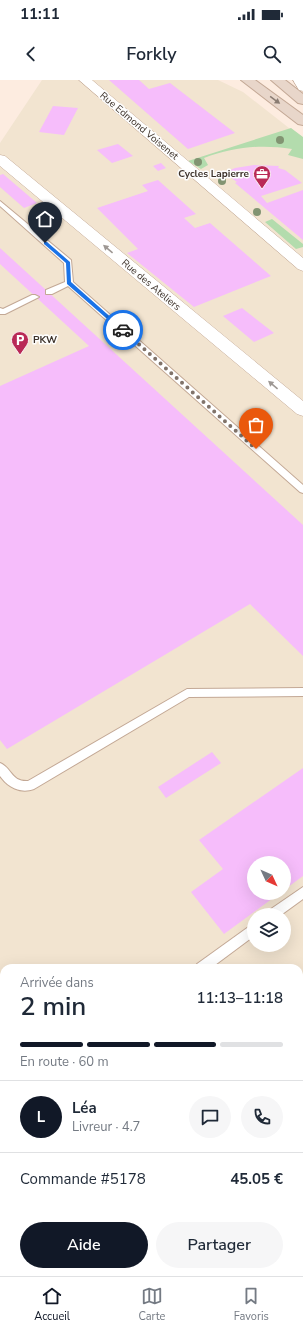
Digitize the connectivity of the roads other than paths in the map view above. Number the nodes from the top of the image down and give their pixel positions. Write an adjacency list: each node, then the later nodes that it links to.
1 (85, 80): 10 (street, Rue Edmond Voisenet)
2 (247, 80): 7 (main road, one-way to 7)
3 (277, 80): 6 (main road)
4 (299, 80): 5 (street)
5 (303, 87)
6 (303, 100)
7 (303, 121)
8 (0, 159): 15 (street, Rue des Ateliers, one-way to 8)
9 (0, 203): 11 (lane)
10 (303, 266)
11 (69, 283): 12 (lane); 16 (lane)
12 (49, 292)
13 (35, 298): 14 (lane)
14 (0, 310)
15 (303, 410)
16 (303, 490)
17 (303, 692): 18 (lane)
18 (0, 768)
19 (303, 892): 20 (lane)
20 (281, 908)
21 (247, 934): 22 (lane)
22 (206, 964)

